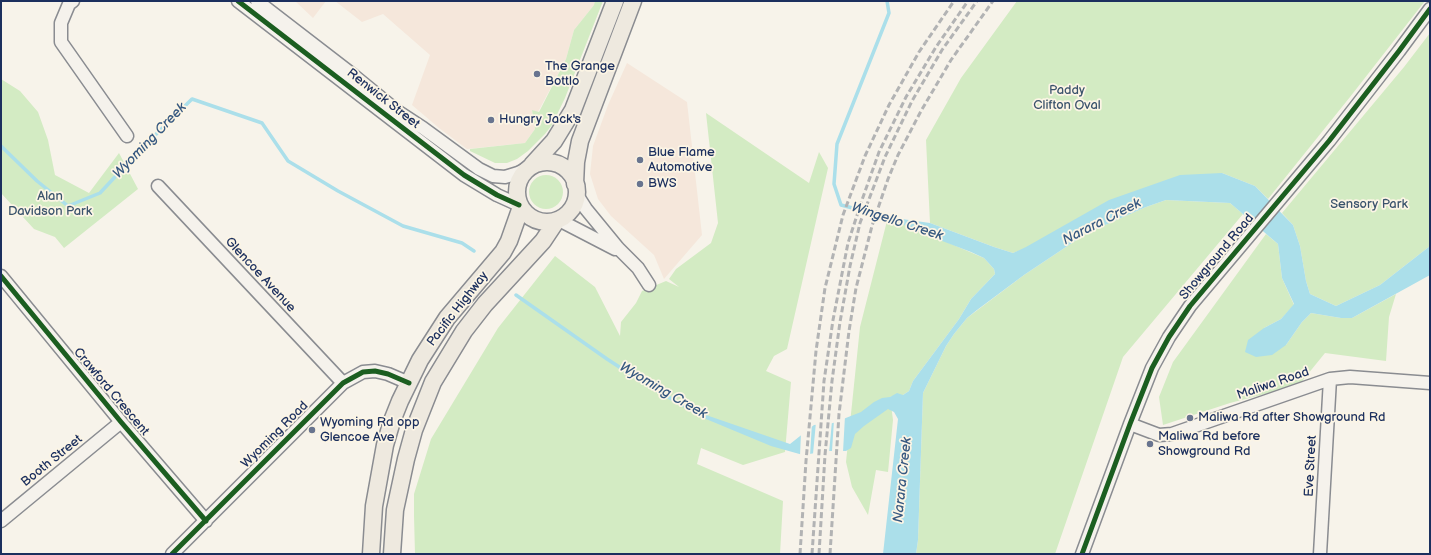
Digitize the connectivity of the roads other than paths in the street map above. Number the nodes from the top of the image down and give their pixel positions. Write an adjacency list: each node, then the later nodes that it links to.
1 (73, 1): 11 (street)
2 (238, 1): 9 (street, Renwick Street)
3 (246, 1): 8 (street)
4 (257, 1): 8 (street, Renwick Street)
5 (615, 1): 13 (main road)
6 (633, 1): 15 (main road)
7 (1430, 9): 27 (street, Showground Road)
8 (293, 28): 9 (street); 10 (street, Renwick Street)
9 (371, 104): 12 (street, Renwick Street)
10 (417, 123): 12 (street); 13 (street, Renwick Street)
11 (128, 136)
12 (448, 163): 16 (street, Renwick Street)
13 (530, 167): 15 (main road); 16 (main road)
14 (158, 186): 24 (street, Glencoe Avenue)
15 (576, 186): 17 (main road); 18 (street)
16 (520, 206): 17 (main road); 25 (main road, Pacific Highway)
17 (558, 220): 18 (street); 21 (main road, Pacific Highway)
18 (626, 256): 20 (street)
19 (1, 276): 26 (street, Crawford Crescent)
20 (649, 286)
21 (457, 340): 25 (main road); 32 (main road, Pacific Highway)
22 (1330, 379): 23 (street, Maliwa Road); 27 (street, Maliwa Road); 34 (street, Eve Street)
23 (1430, 382)
24 (343, 383): 25 (street, Wyoming Road); 29 (street, Wyoming Road)
25 (409, 383): 31 (main road, Pacific Highway)
26 (121, 422): 28 (street, Booth Street); 29 (street, Crawford Crescent)
27 (1130, 424): 33 (street, Showground Road)
28 (1, 521)
29 (206, 521): 30 (street, Wyoming Road)
30 (172, 554)
31 (371, 554)
32 (392, 554)
33 (1082, 554)
34 (1320, 554)

